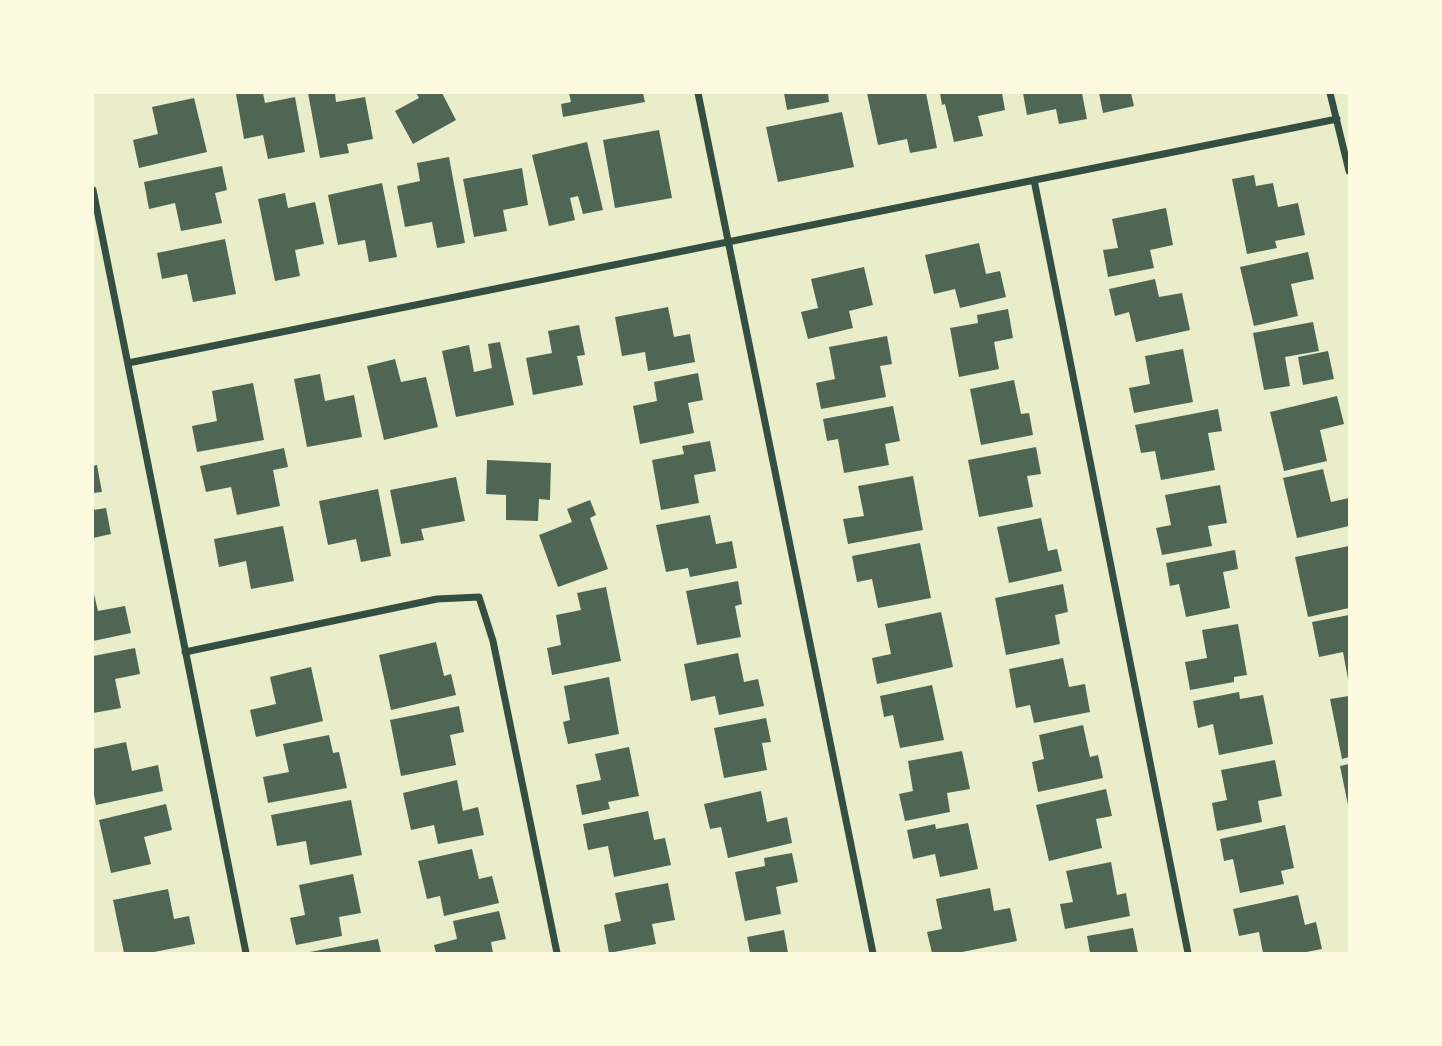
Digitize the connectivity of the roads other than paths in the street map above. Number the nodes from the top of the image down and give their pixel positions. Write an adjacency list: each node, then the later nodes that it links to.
1 (698, 93): 7 (street)
2 (1330, 93): 3 (street)
3 (1337, 119): 4 (street); 5 (street)
4 (1349, 171)
5 (1034, 180): 7 (street); 13 (street)
6 (93, 190): 8 (street)
7 (729, 242): 8 (street); 12 (street)
8 (128, 363): 9 (street)
9 (185, 652): 10 (street); 11 (street)
10 (246, 953)
11 (557, 953)
12 (873, 953)
13 (1188, 953)

